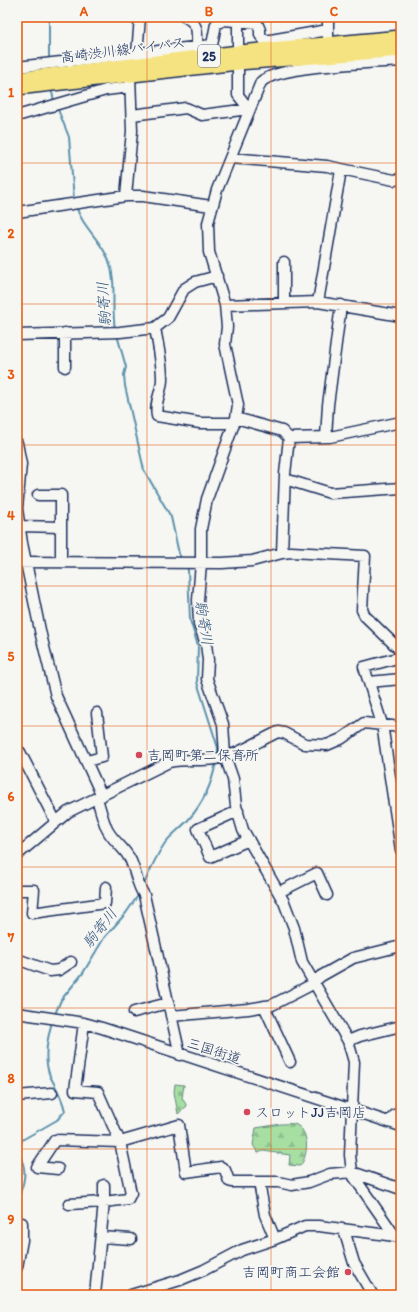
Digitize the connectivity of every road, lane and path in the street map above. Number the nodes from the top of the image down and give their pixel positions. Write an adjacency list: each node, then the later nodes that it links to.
1 (140, 17): 9 (street)
2 (185, 17): 7 (street)
3 (328, 17): 5 (street)
4 (238, 19): 5 (street); 7 (street); 10 (street)
5 (328, 36): 6 (main road, 高崎渋川線バイパス / 25); 10 (main road, 高崎渋川線バイパス / 25)
6 (401, 37)
7 (197, 46): 9 (street)
8 (401, 50): 10 (main road, 高崎渋川線バイパス / 25)
9 (137, 54): 12 (street)
10 (239, 58): 13 (main road, 高崎渋川線バイパス / 25); 14 (main road, 高崎渋川線バイパス / 25); 16 (street)
11 (401, 61): 16 (street)
12 (17, 67)
13 (17, 79)
14 (130, 81): 15 (main road, 高崎渋川線バイパス / 25); 17 (street); 18 (street)
15 (17, 88)
16 (249, 110): 17 (street); 19 (street)
17 (132, 114): 22 (street)
18 (17, 116)
19 (230, 158): 20 (street); 23 (street)
20 (341, 170): 21 (street); 27 (street)
21 (401, 179)
22 (126, 196): 23 (street); 24 (street)
23 (211, 206): 26 (street)
24 (17, 212)
25 (284, 262): 28 (street)
26 (217, 276): 29 (street); 32 (street)
27 (318, 302): 28 (street); 30 (street)
28 (284, 303): 29 (street)
29 (225, 305): 36 (street)
30 (341, 305): 31 (street); 38 (street)
31 (401, 316)
32 (155, 328): 33 (street); 36 (street)
33 (65, 333): 34 (street); 35 (street)
34 (17, 335)
35 (65, 367)
36 (235, 421): 39 (street); 49 (street)
37 (400, 423): 38 (street)
38 (326, 437): 39 (street)
39 (289, 438): 41 (street)
40 (17, 443): 44 (street)
41 (285, 479): 42 (street); 46 (street)
42 (401, 488)
43 (38, 495): 45 (street)
44 (19, 526): 45 (street); 47 (street)
45 (61, 527): 48 (street)
46 (282, 552): 49 (street); 50 (street)
47 (21, 561): 48 (street); 59 (street)
48 (61, 562): 49 (street)
49 (201, 563): 58 (street)
50 (401, 652)
51 (401, 657): 53 (street)
52 (401, 679): 53 (street)
53 (369, 682): 55 (street)
54 (97, 712): 59 (street)
55 (382, 724): 56 (street); 58 (street); 64 (street)
56 (401, 727)
57 (17, 752): 62 (street)
58 (225, 756): 60 (street); 61 (street)
59 (87, 761): 60 (street)
60 (99, 797): 62 (street); 74 (street)
61 (238, 811): 63 (street); 63 (street)
62 (56, 822): 65 (street)
63 (249, 840): 68 (street)
64 (401, 850)
65 (17, 855)
66 (106, 887): 67 (street)
67 (17, 890)
68 (279, 892): 69 (street); 73 (street)
69 (327, 895)
70 (401, 946): 73 (street)
71 (17, 959): 72 (street)
72 (72, 962)
73 (314, 982): 75 (street); 81 (street)
74 (168, 1003): 76 (street); 78 (street)
75 (264, 1006): 78 (street); 83 (street)
76 (134, 1012)
77 (17, 1013): 79 (street, 三国街道)
78 (171, 1016): 82 (street)
79 (84, 1023): 82 (street, 三国街道); 90 (street)
80 (401, 1026): 81 (street)
81 (348, 1041): 86 (street)
82 (180, 1055): 86 (street, 三国街道)
83 (290, 1062)
84 (52, 1093): 85 (street)
85 (17, 1096)
86 (352, 1110): 88 (street, 三国街道); 92 (street)
87 (401, 1112): 88 (street)
88 (388, 1122): 89 (street, 三国街道)
89 (401, 1126)
90 (120, 1142): 91 (street); 93 (street); 96 (street)
91 (58, 1169)
92 (352, 1172): 93 (street); 95 (street); 100 (street)
93 (259, 1182): 103 (street)
94 (104, 1185): 96 (street)
95 (401, 1189)
96 (104, 1202): 97 (street); 101 (street)
97 (69, 1204)
98 (17, 1224): 104 (street)
99 (344, 1230): 100 (street); 103 (street); 107 (street)
100 (398, 1236)
101 (101, 1237): 102 (street); 105 (street)
102 (131, 1239)
103 (275, 1239): 106 (street)
104 (17, 1267)
105 (95, 1295)
106 (132, 1295)
107 (368, 1295)

